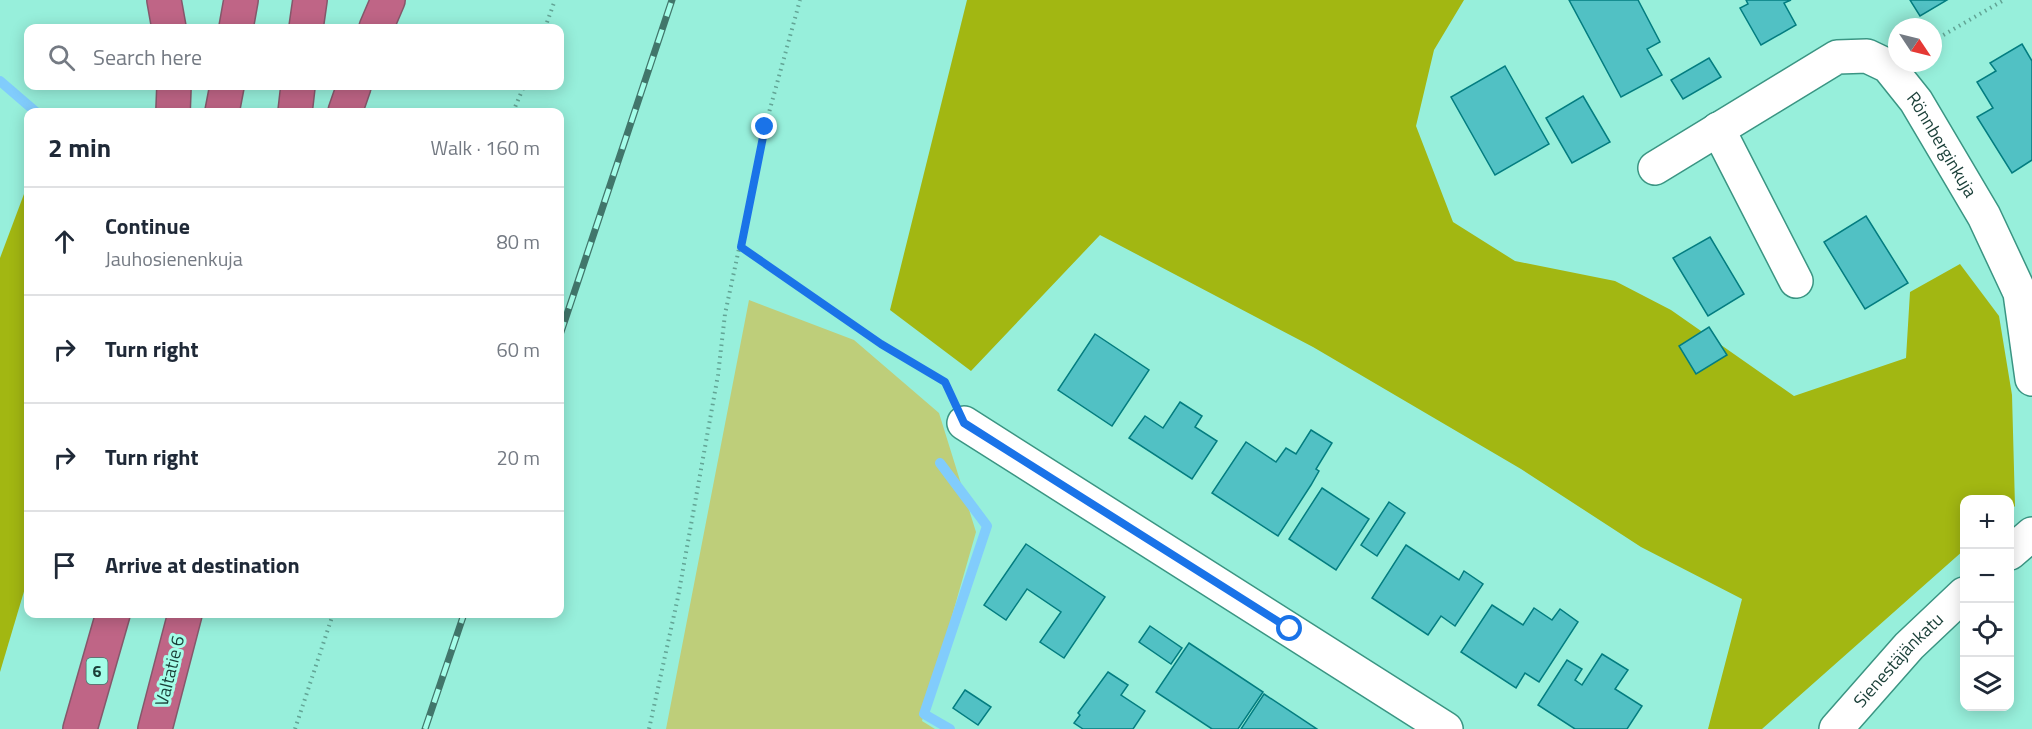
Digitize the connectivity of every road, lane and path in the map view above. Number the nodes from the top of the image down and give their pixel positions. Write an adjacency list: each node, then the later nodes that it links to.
1 (164, 0): 8 (highway)
2 (241, 0): 9 (highway)
3 (310, 0): 10 (highway)
4 (388, 0): 11 (highway)
5 (555, 0): 12 (path)
6 (800, 0): 26 (path)
7 (2004, 0): 13 (path)
8 (168, 24)
9 (237, 24)
10 (307, 24)
11 (378, 24)
12 (546, 24)
13 (1942, 35)
14 (174, 90): 19 (highway)
15 (225, 90): 20 (highway)
16 (298, 90): 21 (highway)
17 (353, 90): 22 (highway)
18 (522, 90): 23 (path)
19 (173, 108)
20 (223, 108)
21 (295, 108)
22 (346, 108)
23 (515, 108)
24 (1718, 129): 25 (street, Rönnberginkuja); 27 (street); 28 (street, Rönnberginkuja)
25 (1655, 168)
26 (741, 247): 29 (path); 41 (path)
27 (1796, 281)
28 (2032, 379)
29 (964, 423): 42 (street)
30 (2032, 534): 31 (street)
31 (2014, 550)
32 (1960, 599): 43 (street, Sienestäjänkatu)
33 (88, 618): 37 (highway)
34 (112, 618): 38 (highway, 6)
35 (184, 618): 39 (highway, Valtatie 6)
36 (332, 618): 40 (path)
37 (63, 729)
38 (80, 729)
39 (155, 729)
40 (295, 729)
41 (649, 729)
42 (1446, 729)
43 (1836, 729)

